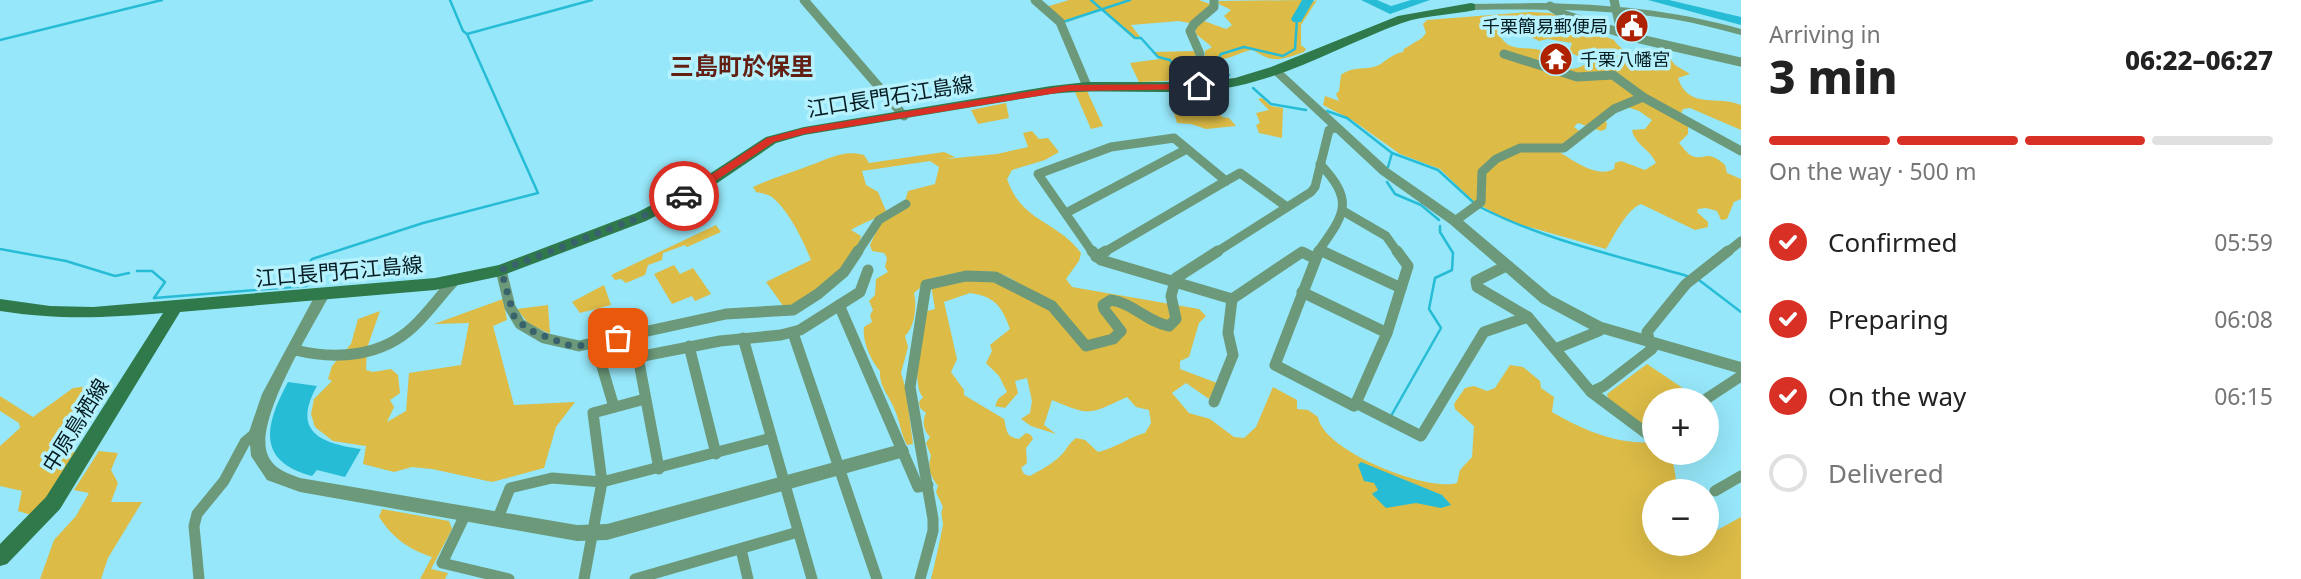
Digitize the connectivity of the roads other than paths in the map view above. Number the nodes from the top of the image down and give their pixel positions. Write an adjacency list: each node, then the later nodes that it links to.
1 (804, 0): 15 (street)
2 (1035, 0): 12 (street)
3 (1214, 0): 13 (street)
4 (1614, 2): 6 (street); 7 (street); 8 (street)
5 (1469, 4): 6 (street); 11 (main road, 江口長門石江島線)
6 (1550, 6): 7 (street)
7 (1621, 32): 10 (street)
8 (1741, 32)
9 (1504, 54): 14 (street)
10 (1741, 62)
11 (1275, 70): 13 (main road, 江口長門石江島線); 16 (street)
12 (1087, 86): 13 (main road, 江口長門石江島線); 15 (main road, 江口長門石江島線)
13 (1199, 86)
14 (1643, 97): 18 (street); 25 (street)
15 (904, 116): 30 (main road, 江口長門石江島線)
16 (1335, 128): 19 (street); 25 (street)
17 (1186, 149): 20 (street); 24 (street); 24 (street)
18 (1741, 151)
19 (1320, 164): 22 (street); 23 (street)
20 (1226, 181): 22 (street); 28 (street)
21 (906, 204): 47 (street)
22 (1287, 207): 33 (street)
23 (1343, 211): 27 (street); 34 (street)
24 (1066, 213): 28 (street)
25 (1455, 221): 29 (street)
26 (1741, 241): 46 (street)
27 (1317, 254): 34 (street); 35 (street); 37 (street)
28 (1096, 257): 33 (street)
29 (1506, 266): 41 (street); 42 (street)
30 (501, 270): 32 (main road, 江口長門石江島線); 47 (street)
31 (868, 270): 39 (street)
32 (453, 282): 36 (main road, 江口長門石江島線); 50 (street)
33 (1173, 282): 37 (street); 69 (street)
34 (1401, 288): 44 (street)
35 (1302, 292): 44 (street); 57 (street)
36 (323, 294): 40 (main road, 江口長門石江島線); 50 (street)
37 (1233, 299): 56 (street)
38 (0, 305): 40 (main road, 江口長門石江島線)
39 (839, 305): 43 (street); 62 (street)
40 (175, 307): 76 (main road, 中原鳥栖線)
41 (1528, 317): 49 (street); 57 (street)
42 (1598, 327): 46 (street); 49 (street)
43 (793, 332): 45 (street); 64 (street)
44 (1387, 332): 57 (street)
45 (743, 338): 48 (street); 61 (street)
46 (1651, 342): 51 (street); 54 (street)
47 (595, 343): 58 (street)
48 (689, 346): 55 (street); 63 (street)
49 (1555, 349): 54 (street)
50 (295, 350): 60 (street)
51 (1741, 368)
52 (1741, 376): 53 (street)
53 (1719, 390)
54 (1591, 393): 59 (street)
55 (645, 399): 58 (street); 65 (street)
56 (1214, 402)
57 (1356, 403)
58 (614, 407): 67 (street)
59 (1642, 430)
60 (257, 432): 71 (street); 79 (street)
61 (771, 438): 63 (street); 68 (street)
62 (901, 451): 64 (street); 69 (street)
63 (716, 454): 65 (street)
64 (840, 467): 68 (street); 85 (street)
65 (659, 469): 67 (street)
66 (1741, 476): 70 (street)
67 (602, 482): 72 (street); 73 (street)
68 (786, 484): 73 (street); 74 (street)
69 (928, 485): 86 (street)
70 (1719, 489)
71 (466, 513): 72 (street); 78 (street)
72 (498, 519): 73 (street)
73 (593, 532): 81 (street)
74 (798, 532): 75 (street); 84 (street)
75 (741, 550): 77 (street); 83 (street)
76 (0, 557)
77 (685, 572): 82 (street)
78 (486, 577): 80 (street)
79 (199, 579)
80 (509, 579)
81 (584, 579)
82 (635, 579)
83 (748, 579)
84 (812, 579)
85 (877, 579)
86 (920, 579)

